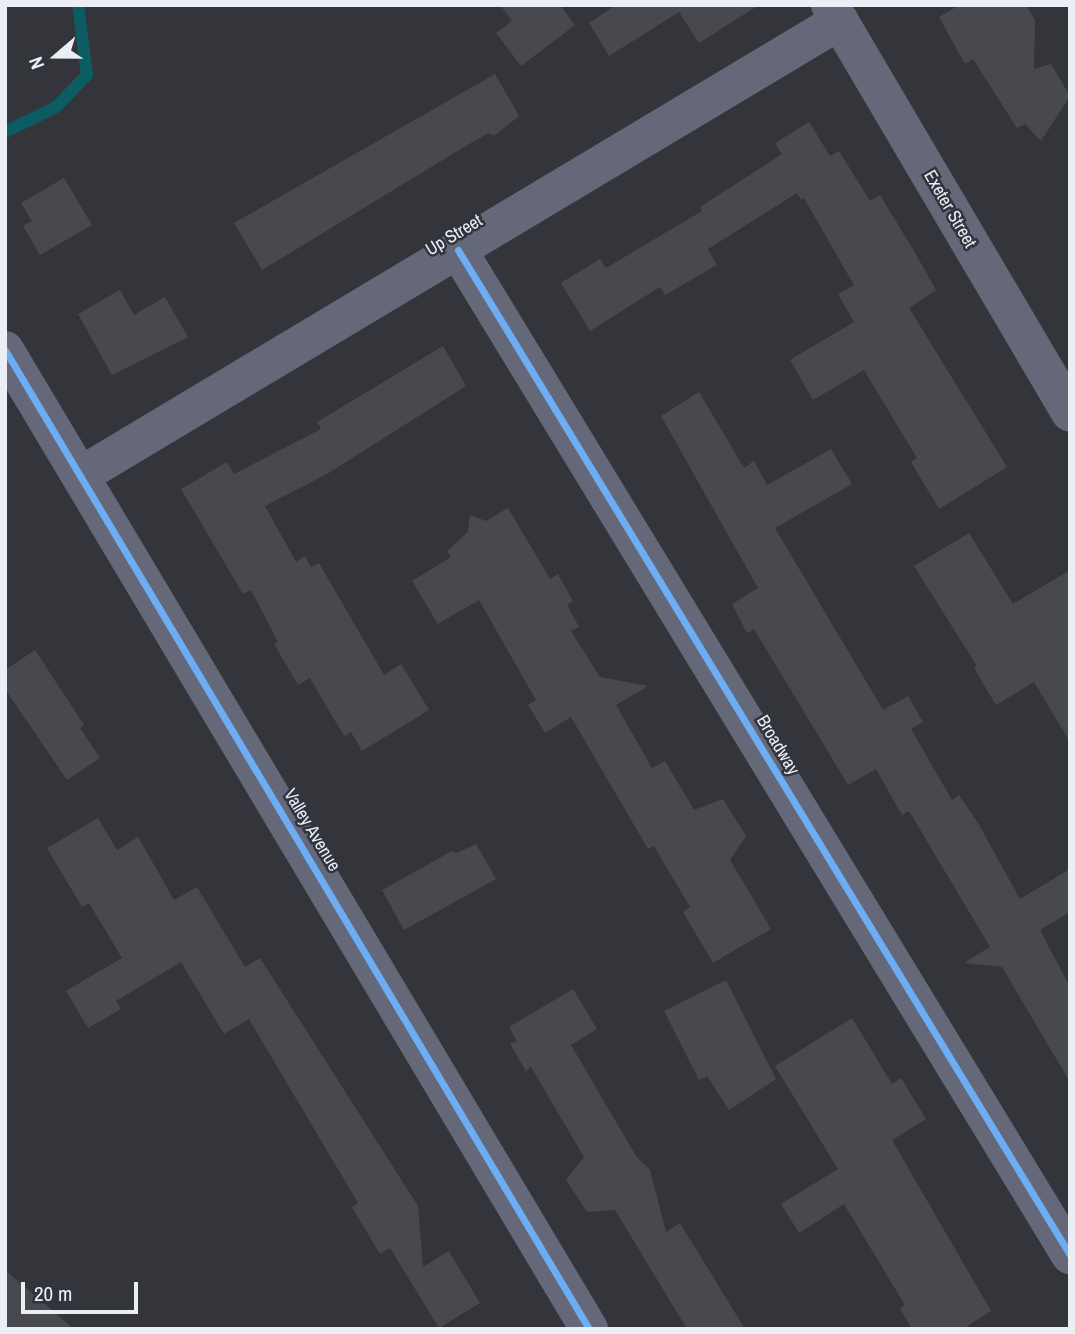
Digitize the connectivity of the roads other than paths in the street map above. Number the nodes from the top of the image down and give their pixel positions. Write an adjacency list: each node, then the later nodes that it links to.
1 (835, 13): 2 (street, Up Street); 4 (street, Exeter Street)
2 (458, 250): 5 (street, Up Street); 6 (street, Broadway)
3 (5, 349): 5 (street, Valley Avenue)
4 (1070, 413)
5 (83, 474): 7 (street, Valley Avenue)
6 (1070, 1255)
7 (589, 1329)

